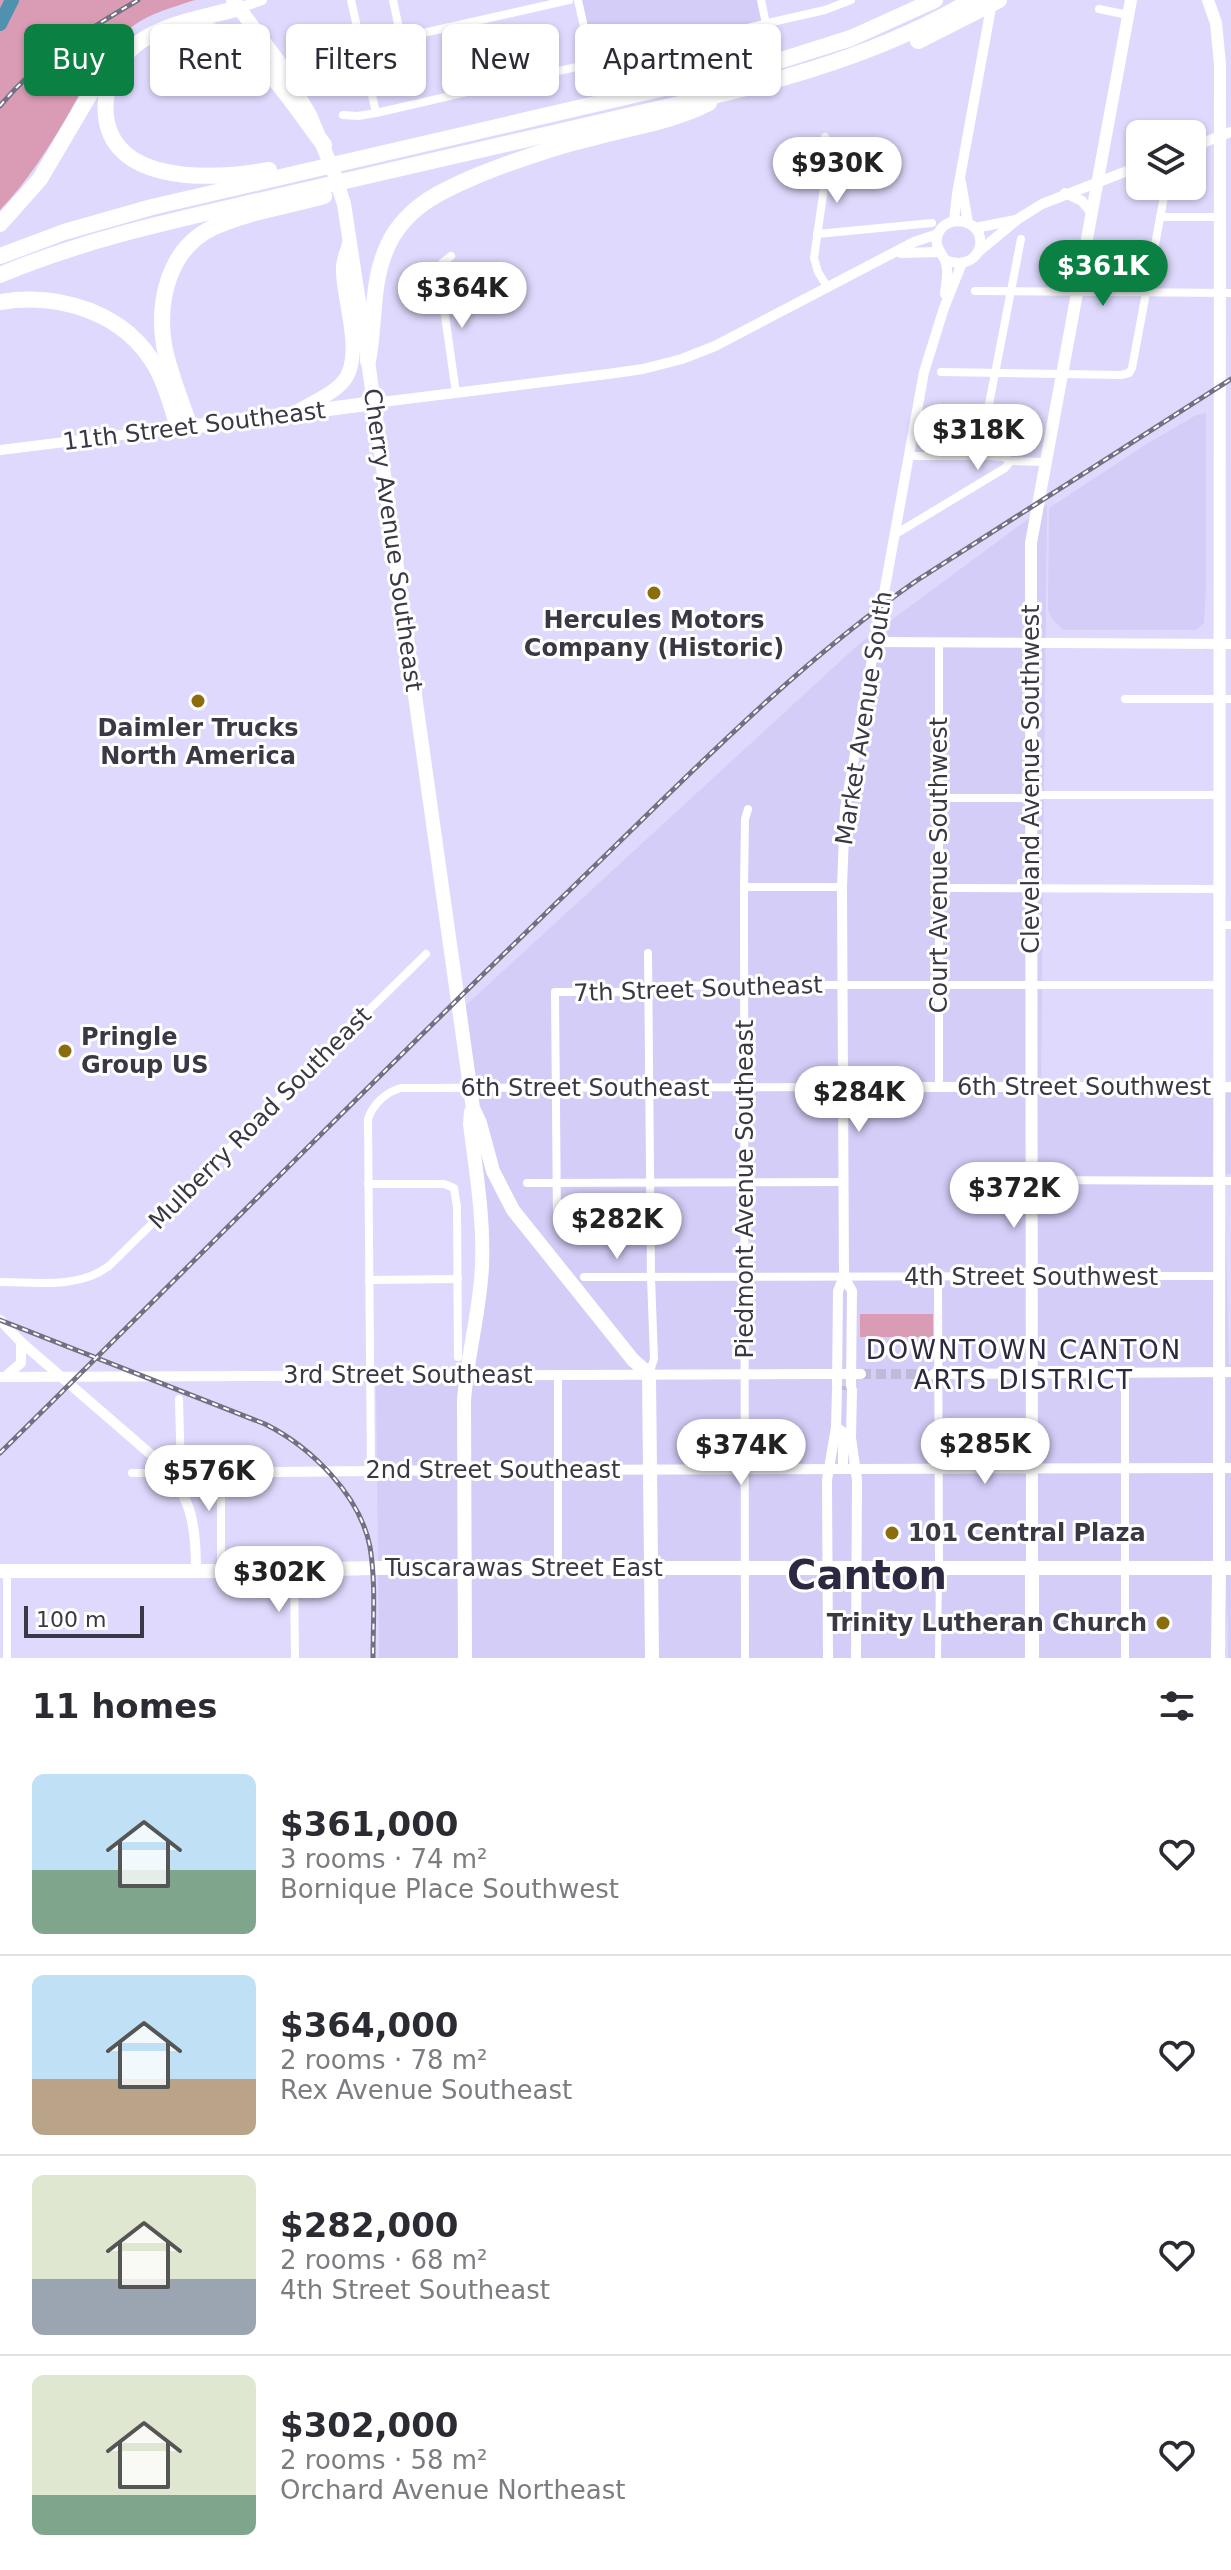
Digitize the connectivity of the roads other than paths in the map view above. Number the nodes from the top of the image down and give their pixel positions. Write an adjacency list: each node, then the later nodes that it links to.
1 (262, 0): 14 (street)
2 (351, 0): 19 (street)
3 (393, 0): 20 (street)
4 (569, 0): 23 (street)
5 (578, 0): 21 (street)
6 (761, 0): 22 (street)
7 (851, 0): 22 (street)
8 (911, 0): 25 (highway)
9 (935, 0): 26 (highway)
10 (992, 0): 43 (street)
11 (999, 0): 15 (highway)
12 (1131, 0): 17 (main road, Cleveland Avenue Southwest)
13 (1208, 0): 36 (main road)
14 (233, 3): 18 (highway); 39 (main road, Cherry Avenue Southeast); 54 (highway)
15 (967, 8): 29 (highway)
16 (1099, 9): 17 (street)
17 (1128, 15): 44 (main road, Cleveland Avenue Southwest)
18 (179, 24)
19 (356, 24)
20 (398, 24)
21 (583, 24)
22 (766, 24)
23 (426, 32)
24 (150, 38): 40 (highway)
25 (781, 51)
26 (781, 60)
27 (575, 67): 34 (street)
28 (270, 76): 39 (highway)
29 (781, 78)
30 (372, 96): 34 (street)
31 (633, 96): 40 (highway)
32 (710, 96): 45 (highway)
33 (722, 96): 75 (highway)
34 (376, 113): 35 (street)
35 (343, 115)
36 (1226, 134): 38 (street); 41 (main road)
37 (825, 137): 56 (street)
38 (1206, 142)
39 (324, 145): 59 (main road, Cherry Avenue Southeast)
40 (310, 166): 61 (highway)
41 (1225, 168): 50 (main road)
42 (1126, 171): 44 (street)
43 (961, 180): 52 (street); 55 (street)
44 (1098, 181): 46 (street); 48 (main road, Cleveland Avenue Southwest)
45 (319, 192): 66 (highway); 83 (highway)
46 (1065, 193): 48 (street); 51 (street)
47 (1163, 200): 49 (street)
48 (1092, 213): 70 (main road, Cleveland Avenue Southwest)
49 (1160, 217): 50 (street); 71 (street)
50 (1220, 217): 72 (main road)
51 (1018, 219): 55 (street); 60 (street)
52 (954, 221): 55 (street); 57 (street)
53 (932, 223): 56 (street)
54 (0, 224)
55 (972, 226): 60 (street)
56 (817, 234): 67 (street)
57 (938, 234): 63 (street, 11th Street Southeast); 64 (street)
58 (1021, 239): 69 (street)
59 (350, 240): 75 (main road, Cherry Avenue Southeast); 81 (main road)
60 (977, 253): 65 (street)
61 (0, 256)
62 (451, 256): 79 (street)
63 (887, 256): 64 (street, 11th Street Southeast); 67 (street, 11th Street Southeast)
64 (942, 256): 65 (street); 74 (street, Market Avenue South)
65 (962, 263): 74 (street, Market Avenue South)
66 (0, 275)
67 (828, 288): 79 (street, 11th Street Southeast)
68 (975, 291): 69 (street)
69 (1010, 291): 70 (street); 77 (street)
70 (1078, 292): 71 (street); 78 (main road, Cleveland Avenue Southwest)
71 (1146, 292): 72 (street); 78 (street)
72 (1225, 293): 82 (main road)
73 (0, 302): 83 (highway)
74 (944, 308): 85 (street, Market Avenue South)
75 (368, 361): 80 (main road, Cherry Avenue Southeast)
76 (941, 372): 77 (street)
77 (995, 373): 78 (street); 86 (street)
78 (1063, 374): 88 (main road, Cleveland Avenue Southwest)
79 (456, 393): 80 (street, 11th Street Southeast)
80 (374, 403): 81 (main road, 11th Street Southeast); 122 (main road, Cherry Avenue Southeast)
81 (295, 413): 83 (main road, 11th Street Southeast)
82 (1226, 414): 90 (main road)
83 (184, 428): 84 (street, 11th Street Southeast)
84 (0, 450)
85 (909, 456): 86 (street); 89 (street, Market Avenue South)
86 (979, 456): 87 (street)
87 (1011, 461): 88 (street); 89 (street)
88 (1047, 462): 93 (main road, Cleveland Avenue Southwest)
89 (894, 535): 91 (street, Market Avenue South)
90 (1225, 544): 94 (main road)
91 (875, 642): 92 (street); 102 (street, Market Avenue South)
92 (939, 644): 93 (street); 99 (street, Court Avenue Southwest)
93 (1031, 644): 94 (street); 98 (main road, Cleveland Avenue Southwest)
94 (1225, 644): 96 (main road)
95 (1125, 699): 96 (street)
96 (1225, 699): 97 (main road)
97 (1219, 795): 98 (street); 105 (main road)
98 (1031, 796): 99 (street); 104 (main road, Cleveland Avenue Southwest)
99 (939, 798): 103 (street, Court Avenue Southwest)
100 (748, 809): 101 (street, Piedmont Avenue Southeast)
101 (744, 887): 102 (street); 109 (street, Piedmont Avenue Southeast)
102 (842, 887): 110 (street, Market Avenue South)
103 (938, 888): 104 (street); 113 (street, Court Avenue Southwest)
104 (1031, 889): 105 (street); 111 (main road, Cleveland Avenue Southwest)
105 (1219, 889): 106 (main road)
106 (1225, 925): 112 (main road)
107 (648, 953): 114 (street)
108 (426, 954): 141 (street, Mulberry Road Southeast)
109 (744, 985): 110 (street, 7th Street Southeast); 114 (street, 7th Street Southeast); 115 (street, Piedmont Avenue Southeast)
110 (842, 985): 113 (street, 7th Street Southeast); 116 (street, Market Avenue South)
111 (1031, 985): 112 (street, 7th Street Southeast); 113 (street, 7th Street Southeast); 118 (main road, Cleveland Avenue Southwest)
112 (1218, 985): 119 (main road)
113 (939, 986): 117 (street, Court Avenue Southwest)
114 (649, 990): 120 (street, 7th Street Southeast); 121 (street)
115 (745, 1087): 116 (street, 6th Street Southeast); 121 (street, 6th Street Southeast); 129 (street, Piedmont Avenue Southeast)
116 (842, 1087): 117 (street, 6th Street Southwest); 126 (street, Market Avenue South)
117 (939, 1087): 118 (street, 6th Street Southwest)
118 (1031, 1087): 119 (street, 6th Street Southwest); 123 (main road, Cleveland Avenue Southwest)
119 (1224, 1087): 124 (main road)
120 (555, 1088): 121 (street, 6th Street Southeast); 125 (street); 130 (street, 6th Street Southeast)
121 (650, 1088): 128 (street)
122 (473, 1108): 151 (main road, Cherry Avenue Southeast); 155 (main road, Cherry Avenue Southeast)
123 (1032, 1180): 124 (street); 138 (main road, Cleveland Avenue Southwest)
124 (1224, 1181): 132 (main road)
125 (555, 1182): 127 (street); 128 (street); 131 (street)
126 (842, 1182): 129 (street); 136 (street, Market Avenue South)
127 (527, 1183)
128 (650, 1183): 129 (street); 134 (street)
129 (744, 1183): 135 (street, Piedmont Avenue Southeast)
130 (368, 1184): 139 (street); 140 (street)
131 (557, 1220)
132 (1218, 1276): 138 (street, 4th Street Southwest); 148 (main road)
133 (584, 1277): 134 (street, 4th Street Southwest)
134 (651, 1277): 135 (street, 4th Street Southwest); 151 (street)
135 (745, 1277): 136 (street, 4th Street Southwest); 152 (street, Piedmont Avenue Southeast)
136 (844, 1277): 137 (street, 4th Street Southwest); 142 (street, Market Avenue South); 143 (street, Market Avenue South)
137 (938, 1277): 138 (street, 4th Street Southwest); 153 (street)
138 (1032, 1277): 149 (main road, Cleveland Avenue Southwest)
139 (458, 1279): 140 (street); 146 (street)
140 (369, 1280): 154 (street)
141 (0, 1282)
142 (838, 1315): 143 (street); 158 (street, Market Avenue South)
143 (852, 1315): 158 (street, Market Avenue South)
144 (0, 1320): 145 (street)
145 (21, 1342): 156 (street); 157 (street)
146 (458, 1357)
147 (1125, 1372): 148 (street); 149 (street); 167 (street)
148 (1225, 1372): 161 (main road)
149 (1032, 1373): 153 (street); 166 (main road, Cleveland Avenue Southwest)
150 (558, 1374): 151 (street, 3rd Street Southeast); 155 (street, 3rd Street Southeast); 169 (street)
151 (649, 1374): 152 (street, 3rd Street Southeast); 162 (main road)
152 (745, 1374): 158 (street, 3rd Street Southeast); 170 (street, Piedmont Avenue Southeast)
153 (936, 1374): 165 (street)
154 (370, 1375): 155 (street, 3rd Street Southeast); 156 (street, 3rd Street Southeast); 171 (street)
155 (465, 1375): 168 (main road, Cherry Avenue Southeast)
156 (60, 1376): 157 (street, 3rd Street Southeast); 174 (street)
157 (2, 1377)
158 (846, 1382): 160 (street, Market Avenue South); 164 (street, Market Avenue South)
159 (179, 1399): 174 (street)
160 (836, 1427): 163 (street, Market Avenue South); 164 (street)
161 (1225, 1468): 167 (street, 2nd Street Southeast); 182 (main road)
162 (651, 1469): 169 (street, 2nd Street Southeast); 170 (street, 2nd Street Southeast); 175 (main road)
163 (830, 1469): 164 (street, 2nd Street Southeast); 170 (street, 2nd Street Southeast); 177 (street, Market Avenue South)
164 (849, 1469): 165 (street, 2nd Street Southeast); 178 (street, Market Avenue South)
165 (939, 1469): 166 (street, 2nd Street Southeast); 179 (street)
166 (1032, 1469): 167 (street, 2nd Street Southeast); 180 (main road, Cleveland Avenue Southwest)
167 (1125, 1469): 181 (street)
168 (464, 1470): 169 (street, 2nd Street Southeast); 171 (street, 2nd Street Southeast); 183 (main road, Cherry Avenue Southeast)
169 (557, 1470): 184 (street)
170 (745, 1470): 176 (street, Piedmont Avenue Southeast)
171 (371, 1471): 172 (street, 2nd Street Southeast)
172 (221, 1472): 174 (street, 2nd Street Southeast); 186 (street)
173 (132, 1473): 174 (street, 2nd Street Southeast)
174 (175, 1473): 185 (street)
175 (652, 1568): 176 (main road, Tuscarawas Street East); 184 (main road, Tuscarawas Street East); 192 (main road)
176 (744, 1568): 177 (main road, Tuscarawas Street East); 193 (street, Piedmont Avenue Southeast)
177 (827, 1568): 178 (main road, Tuscarawas Street East); 194 (street, Market Avenue South)
178 (857, 1568): 179 (main road, Tuscarawas Street East); 195 (street, Market Avenue South)
179 (939, 1568): 180 (main road, Tuscarawas Street East); 196 (street)
180 (1032, 1568): 181 (main road, Tuscarawas Street East); 197 (main road)
181 (1125, 1568): 182 (main road, Tuscarawas Street East); 198 (street)
182 (1225, 1568): 199 (main road)
183 (465, 1569): 184 (main road, Tuscarawas Street East); 187 (main road, Tuscarawas Street East); 191 (main road, Cherry Avenue Southeast)
184 (558, 1569)
185 (196, 1570): 186 (main road, Tuscarawas Street East); 188 (main road, Tuscarawas Street East)
186 (221, 1570): 187 (main road, Tuscarawas Street East)
187 (294, 1570): 190 (street)
188 (4, 1571): 189 (street)
189 (7, 1658)
190 (295, 1658)
191 (465, 1658)
192 (652, 1658)
193 (745, 1658)
194 (828, 1658)
195 (856, 1658)
196 (938, 1658)
197 (1032, 1658)
198 (1125, 1658)
199 (1218, 1658)

